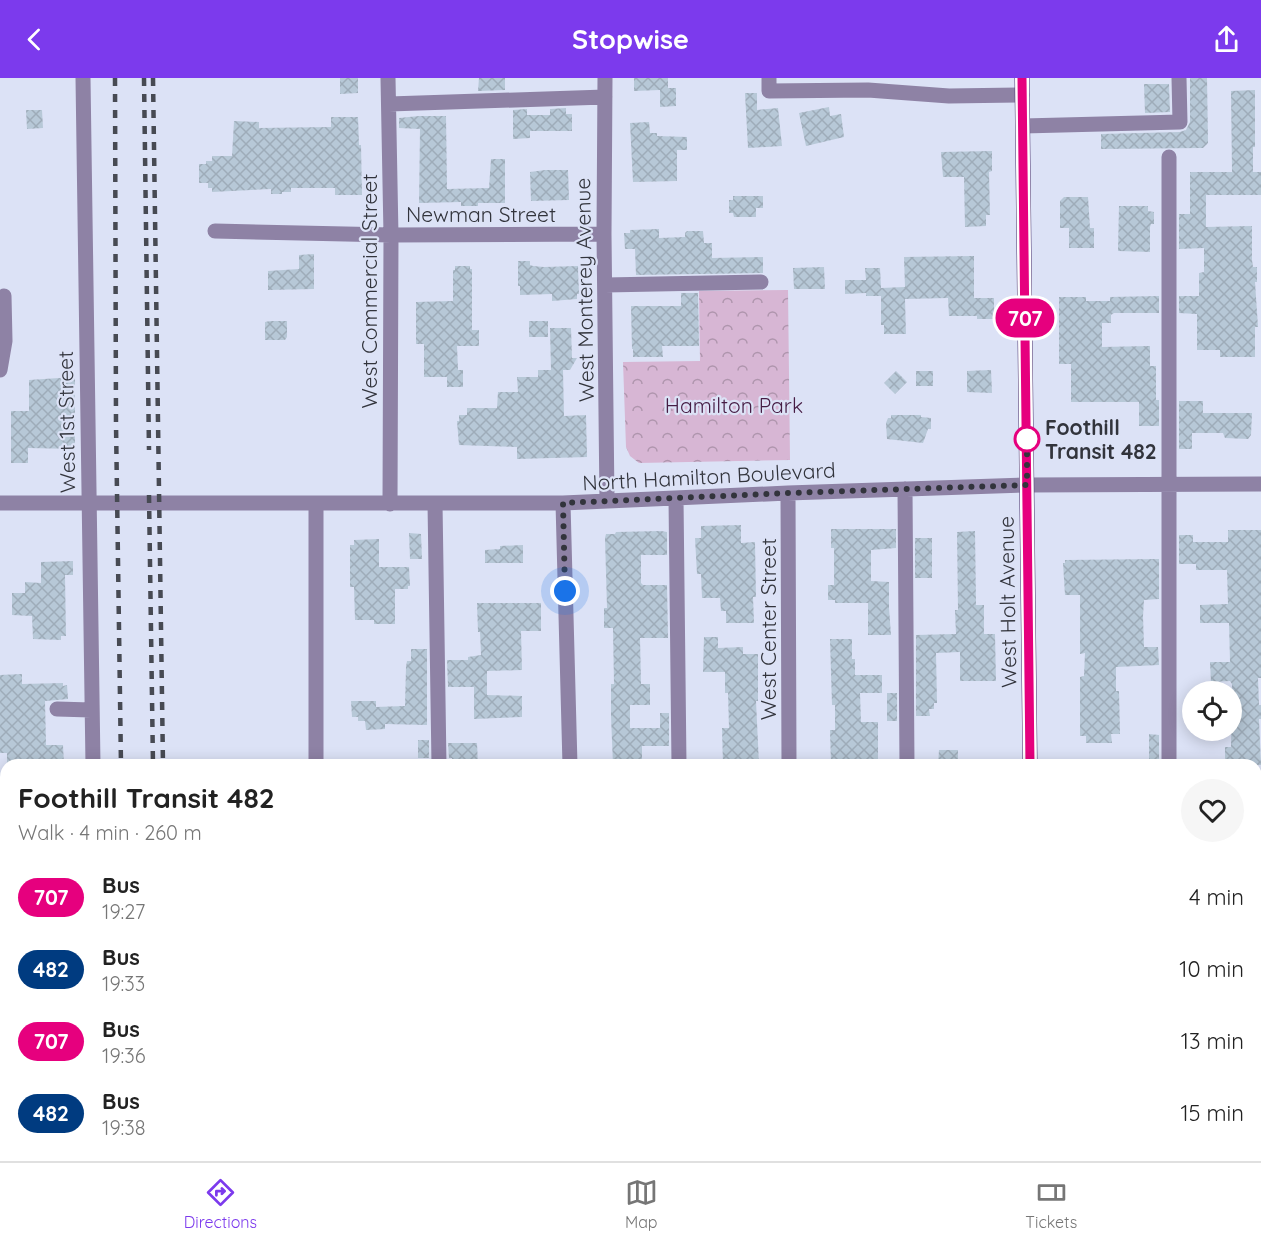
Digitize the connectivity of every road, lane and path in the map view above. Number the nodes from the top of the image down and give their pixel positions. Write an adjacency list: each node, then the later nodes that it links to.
1 (83, 78): 31 (street, West 1st Street)
2 (388, 78): 9 (street, West Commercial Street)
3 (605, 78): 8 (street, West Monterey Avenue)
4 (769, 78): 7 (street)
5 (1022, 78): 7 (main road, West Holt Avenue)
6 (1179, 78): 10 (street)
7 (1022, 95): 10 (main road, West Holt Avenue)
8 (605, 97): 9 (street); 13 (street, West Monterey Avenue)
9 (389, 104): 14 (street, West Commercial Street)
10 (1023, 126): 20 (main road, West Holt Avenue)
11 (1169, 157): 21 (street)
12 (215, 231): 14 (street, Newman Street)
13 (604, 234): 14 (street, Newman Street); 16 (street, West Monterey Avenue)
14 (391, 235): 29 (street, West Commercial Street)
15 (761, 282): 16 (street)
16 (605, 285): 25 (street, West Monterey Avenue)
17 (4, 296): 18 (street)
18 (0, 370)
19 (1261, 484): 21 (street, North Hamilton Boulevard)
20 (1027, 485): 21 (street, North Hamilton Boulevard); 22 (street, North Hamilton Boulevard); 41 (main road, West Holt Avenue)
21 (1168, 485): 42 (street)
22 (905, 489): 23 (street, North Hamilton Boulevard); 40 (street)
23 (788, 493): 24 (street, North Hamilton Boulevard); 39 (street, West Center Street)
24 (676, 498): 25 (street, North Hamilton Boulevard); 38 (street)
25 (608, 501): 27 (street, North Hamilton Boulevard)
26 (0, 503): 31 (street, North Hamilton Boulevard)
27 (563, 503): 30 (street, North Hamilton Boulevard); 37 (street)
28 (316, 504): 29 (street, North Hamilton Boulevard); 31 (street, North Hamilton Boulevard); 35 (street)
29 (390, 504): 30 (street, North Hamilton Boulevard)
30 (435, 504): 36 (street)
31 (88, 505): 33 (street, West 1st Street)
32 (57, 710): 33 (street)
33 (92, 710): 34 (street, West 1st Street)
34 (93, 759)
35 (316, 759)
36 (439, 759)
37 (570, 759)
38 (679, 759)
39 (789, 759)
40 (907, 759)
41 (1030, 759)
42 (1169, 759)

